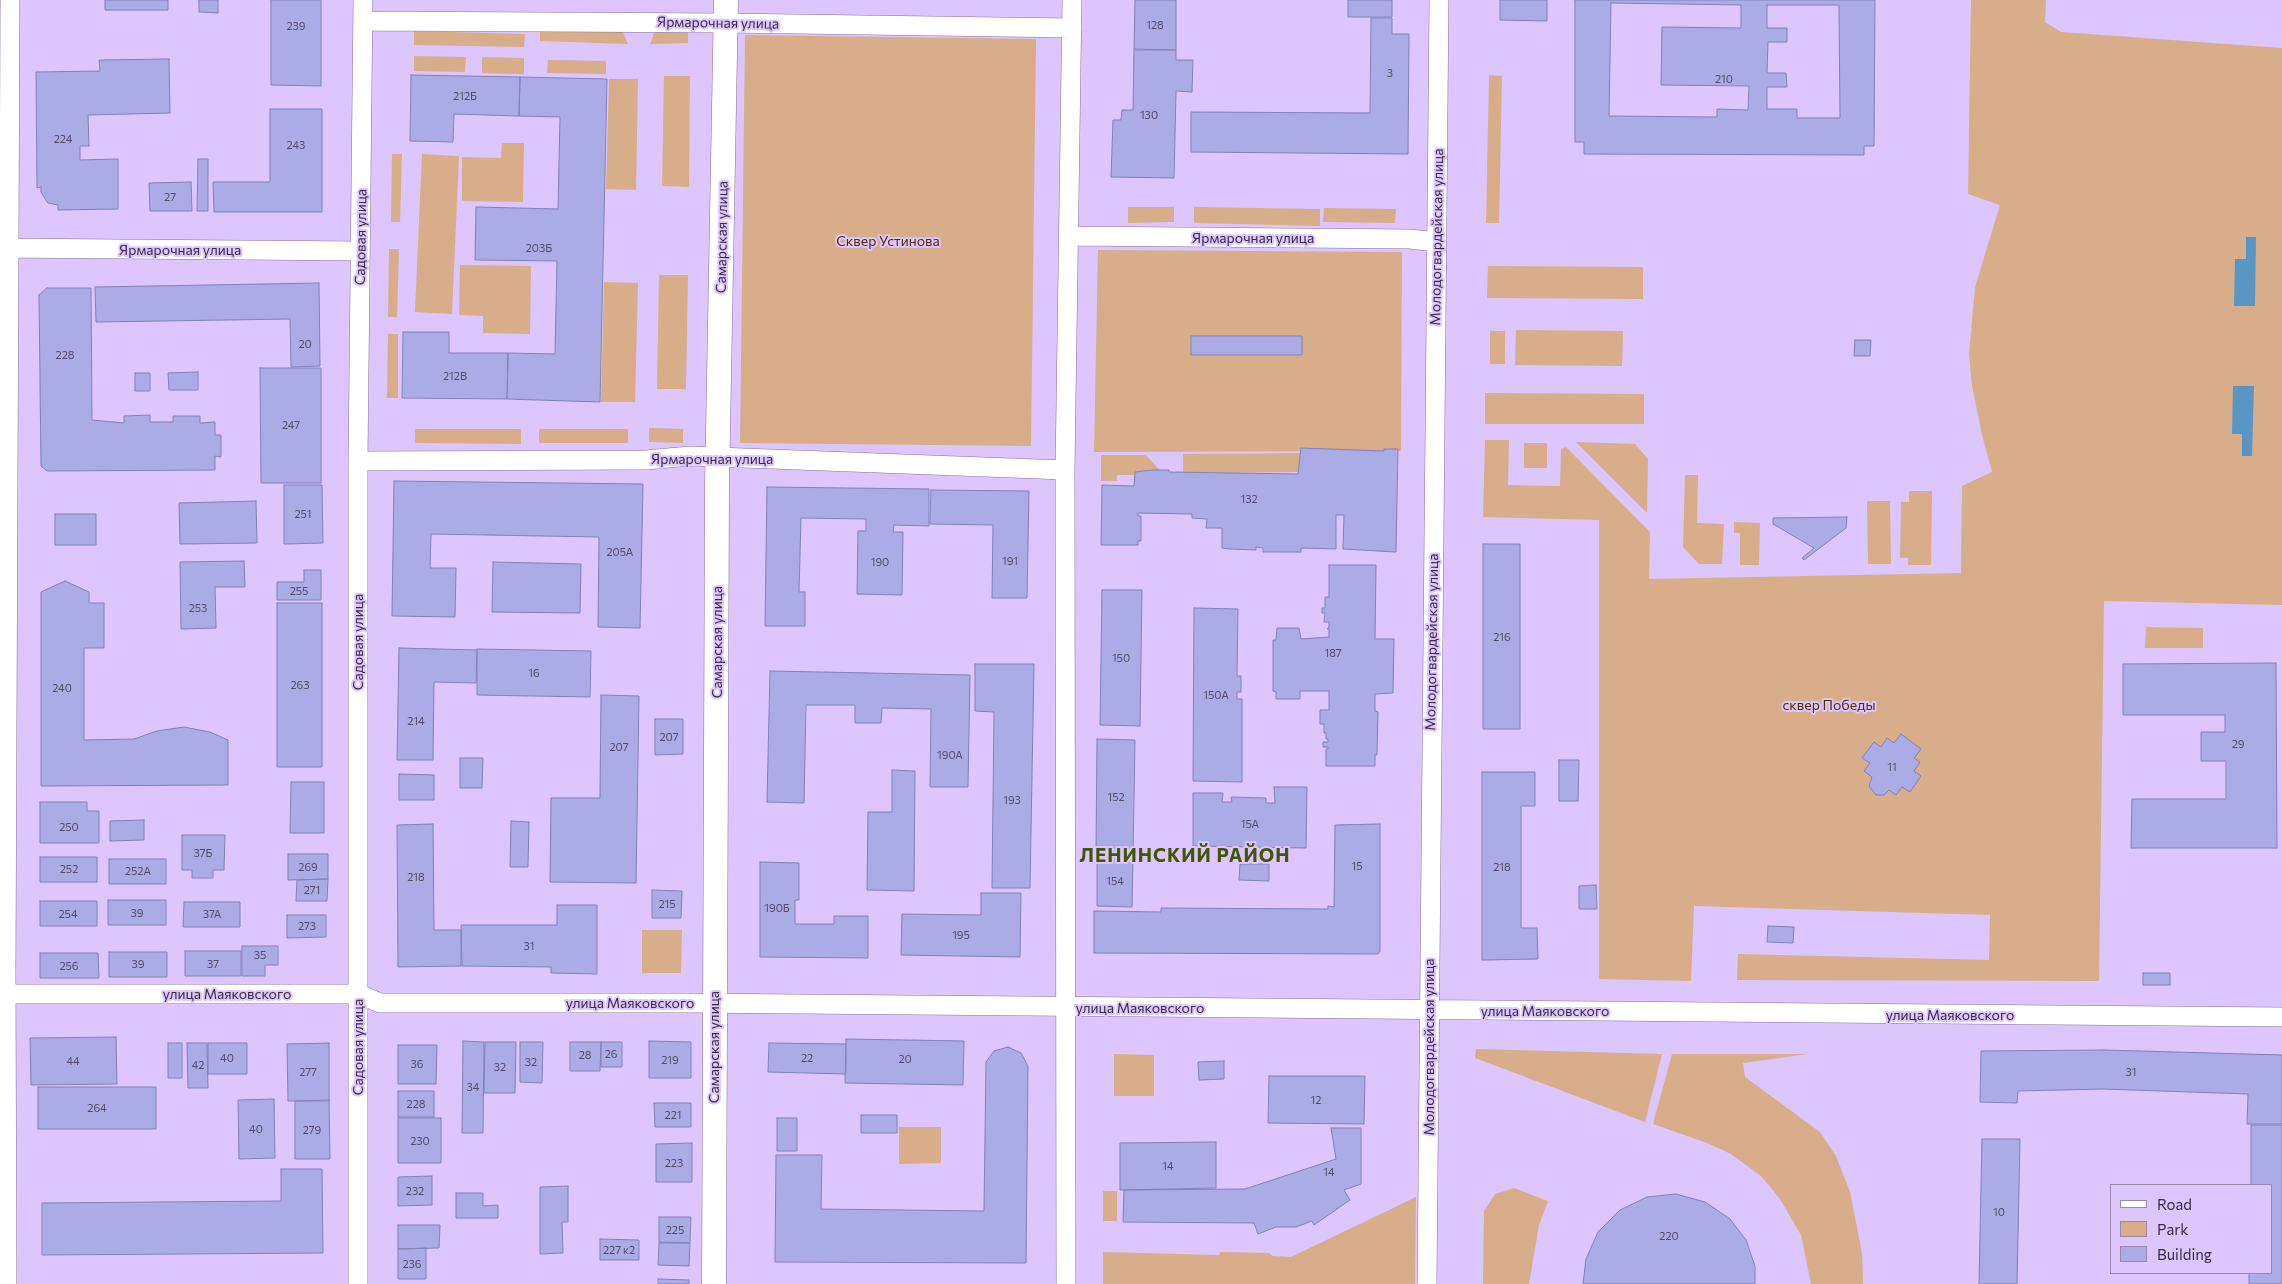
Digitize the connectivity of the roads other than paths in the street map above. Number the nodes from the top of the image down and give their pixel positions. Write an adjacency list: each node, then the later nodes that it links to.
1 (10, 0): 10 (street)
2 (363, 0): 6 (street, Садовая улица)
3 (1072, 0): 7 (street)
4 (1439, 0): 9 (street, Молодогвардейская улица)
5 (726, 12): 6 (street, Ярмарочная улица); 7 (street, Ярмарочная улица); 12 (main road, Самарская улица)
6 (363, 21): 11 (street, Садовая улица)
7 (1072, 28): 8 (street)
8 (1070, 236): 9 (street, Ярмарочная улица); 14 (street)
9 (1436, 242): 19 (street, Молодогвардейская улица)
10 (5, 249): 11 (street, Ярмарочная улица); 15 (street)
11 (360, 251): 13 (street, Садовая улица)
12 (718, 457): 13 (street, Ярмарочная улица); 14 (street, Ярмарочная улица); 17 (main road, Самарская улица)
13 (358, 461): 16 (street, Садовая улица)
14 (1065, 470): 18 (street)
15 (3, 994): 16 (street, улица Маяковского); 21 (street)
16 (359, 994): 17 (street, улица Маяковского); 22 (street, Садовая улица)
17 (714, 1004): 18 (street, улица Маяковского); 23 (main road, Самарская улица)
18 (1066, 1007): 19 (street, улица Маяковского); 24 (street)
19 (1428, 1010): 20 (street, улица Маяковского); 25 (street, Молодогвардейская улица)
20 (2282, 1017)
21 (7, 1284)
22 (358, 1284)
23 (714, 1284)
24 (1066, 1284)
25 (1427, 1284)

